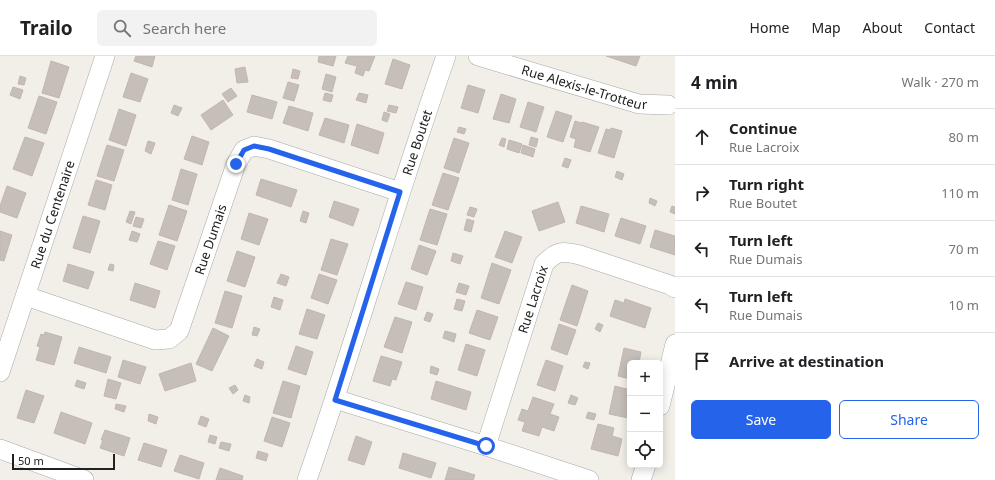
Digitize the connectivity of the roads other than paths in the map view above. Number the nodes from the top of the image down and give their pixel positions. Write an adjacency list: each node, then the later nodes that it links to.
1 (105, 56): 8 (street, Rue du Centenaire)
2 (446, 56): 6 (street, Rue Boutet)
3 (478, 56): 4 (street, Rue Alexis-le-Trotteur)
4 (515, 61): 5 (street, Rue Alexis-le-Trotteur)
5 (668, 105)
6 (400, 192): 8 (street, Rue Dumais); 12 (street, Rue Boutet)
7 (675, 288): 13 (street, Rue Lacroix)
8 (26, 296): 10 (street, Rue du Centenaire)
9 (675, 344): 11 (street)
10 (0, 372)
11 (662, 396)
12 (335, 400): 13 (street); 17 (street, Rue Boutet)
13 (486, 446): 18 (street)
14 (0, 449): 16 (street)
15 (645, 468): 19 (street)
16 (84, 480)
17 (307, 480)
18 (589, 480)
19 (640, 480)

